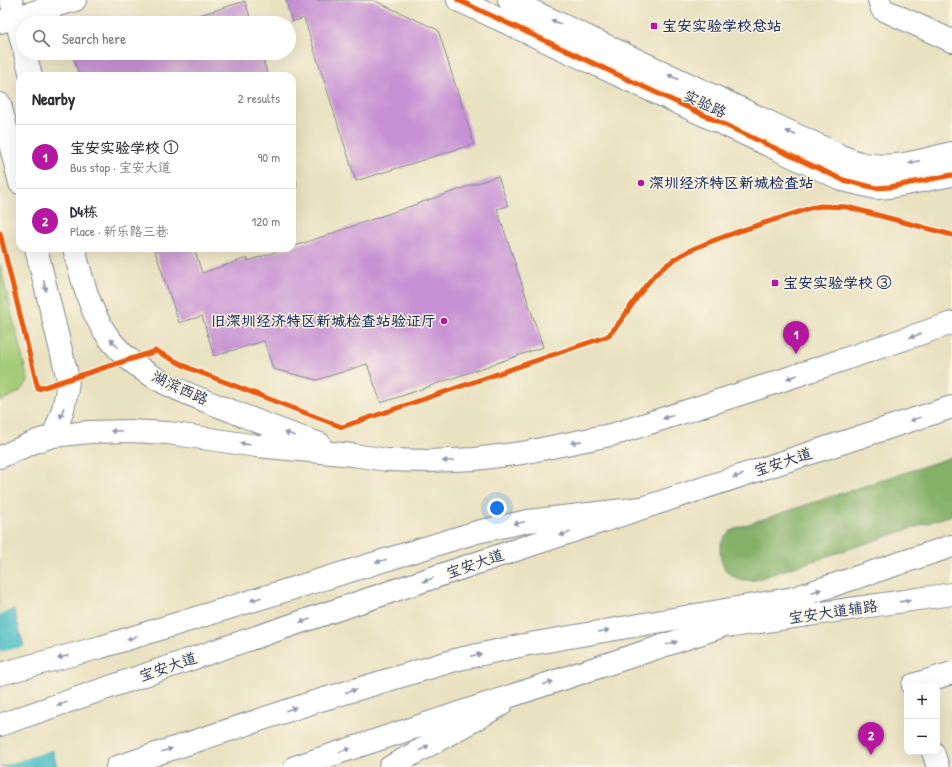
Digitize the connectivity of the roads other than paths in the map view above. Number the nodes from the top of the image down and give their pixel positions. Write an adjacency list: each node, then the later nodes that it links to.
1 (75, 0): 5 (main road)
2 (458, 0): 13 (main road, 实验路)
3 (509, 0): 11 (main road, 实验路, one-way to 3)
4 (879, 0): 7 (main road)
5 (9, 13): 6 (main road)
6 (16, 30)
7 (952, 40)
8 (27, 60): 9 (main road)
9 (29, 72)
10 (0, 104): 12 (main road)
11 (952, 153)
12 (16, 167)
13 (952, 175)
14 (37, 252): 18 (main road, one-way to 18)
15 (75, 252): 19 (main road, 湖滨西路, one-way to 15)
16 (952, 323): 19 (main road, one-way to 19)
17 (952, 407): 21 (main road, 宝安大道, one-way to 21)
18 (45, 439): 19 (main road, one-way to 18); 20 (main road)
19 (353, 455)
20 (0, 457)
21 (642, 508): 27 (main road, one-way to 27); 30 (main road, 宝安大道, one-way to 30)
22 (952, 546): 24 (main road, one-way to 22)
23 (952, 594): 25 (main road, 宝安大道辅路, one-way to 23)
24 (794, 598): 25 (main road); 32 (main road, one-way to 24)
25 (714, 629): 29 (main road, one-way to 25)
26 (952, 673): 28 (main road)
27 (0, 674)
28 (919, 683)
29 (528, 690): 33 (main road, one-way to 29); 34 (main road, one-way to 29)
30 (0, 725)
31 (934, 755): 35 (main road)
32 (117, 767)
33 (295, 767)
34 (390, 767)
35 (938, 767)

